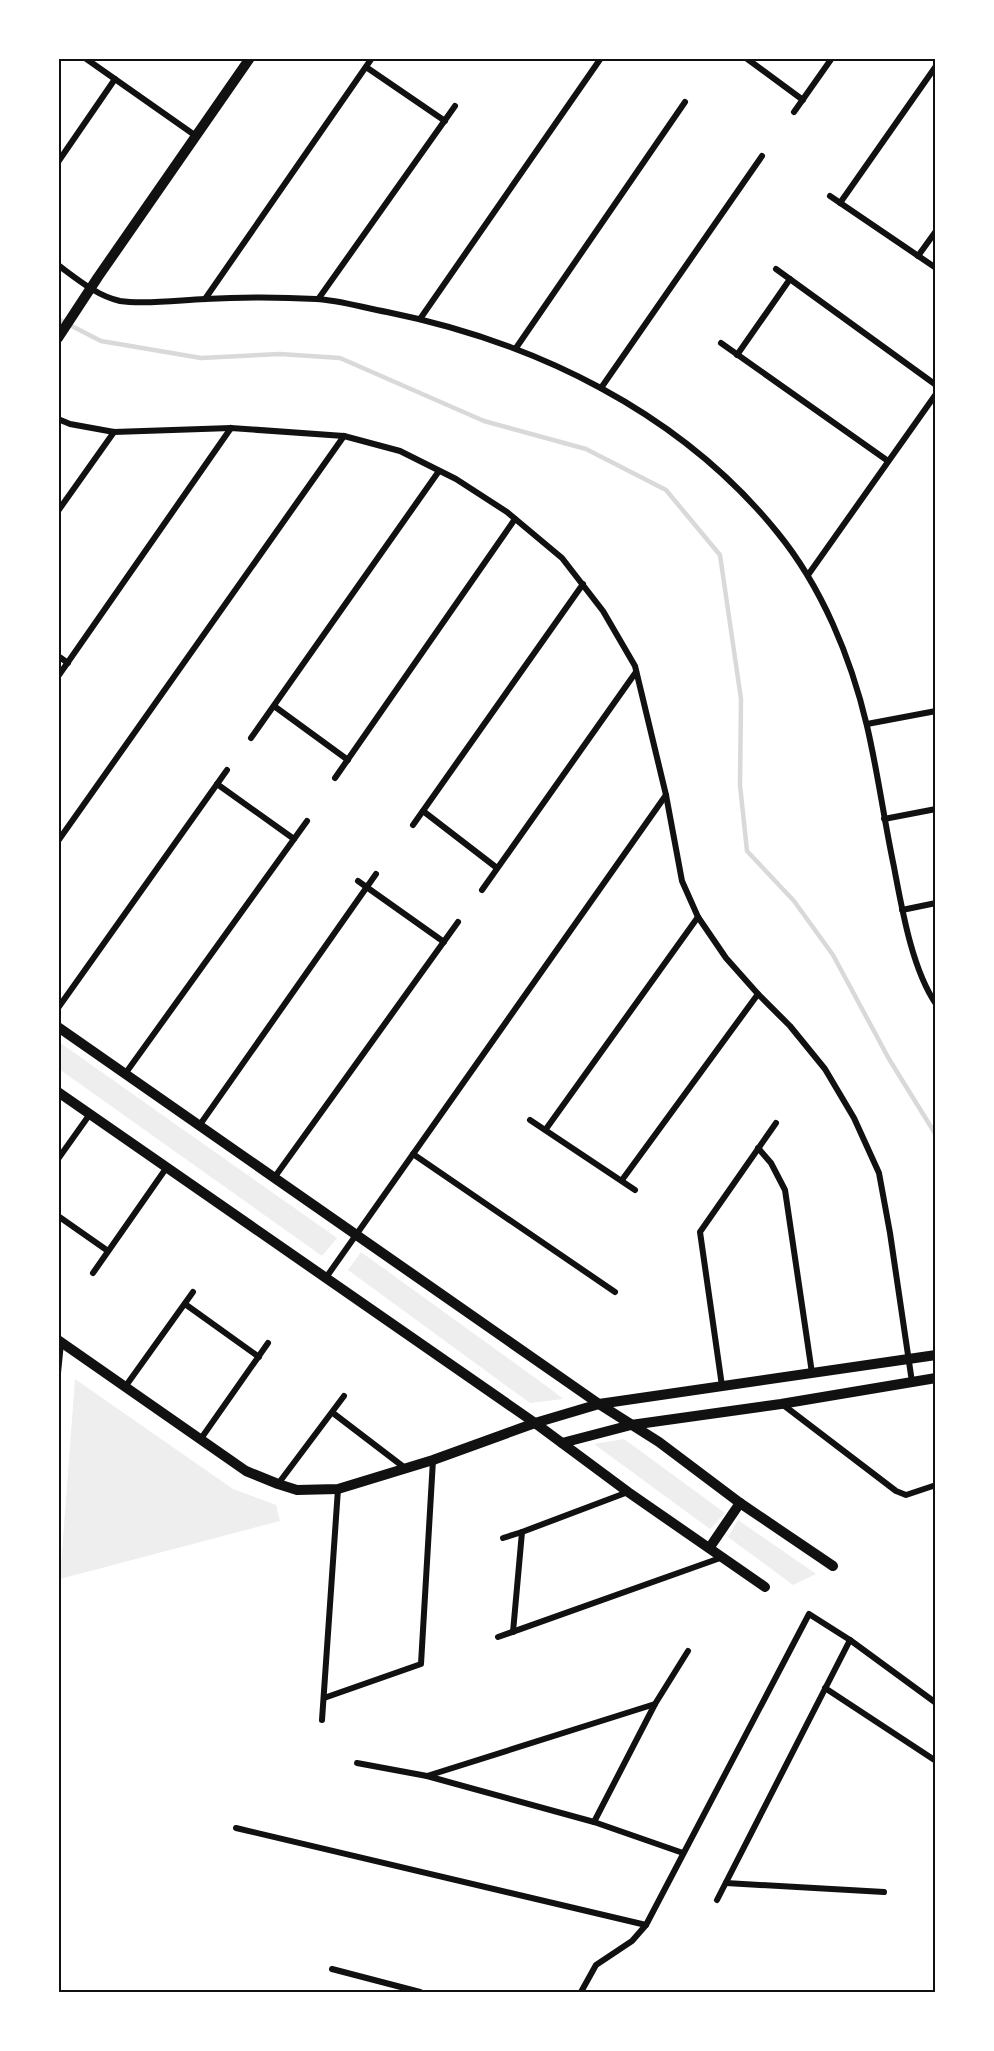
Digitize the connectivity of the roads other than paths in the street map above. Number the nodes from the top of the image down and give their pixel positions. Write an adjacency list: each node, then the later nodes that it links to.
1 (85, 58): 9 (street)
2 (250, 58): 15 (street)
3 (372, 58): 8 (street)
4 (601, 58): 30 (street)
5 (746, 58): 10 (street)
6 (832, 58): 10 (street)
7 (936, 66): 20 (street)
8 (366, 67): 14 (street); 29 (street)
9 (115, 79): 15 (street); 16 (street)
10 (803, 100): 13 (street)
11 (685, 102): 33 (street)
12 (455, 106): 14 (street)
13 (794, 112)
14 (445, 121): 28 (street)
15 (196, 136): 27 (street)
16 (61, 153): 18 (street)
17 (762, 156): 36 (street)
18 (58, 162)
19 (830, 196): 20 (street)
20 (840, 203): 22 (street)
21 (936, 231): 22 (street)
22 (918, 256): 24 (street)
23 (58, 265): 27 (street)
24 (936, 268)
25 (776, 269): 26 (street)
26 (790, 279): 34 (street); 35 (street)
27 (90, 288): 29 (street); 31 (street)
28 (319, 298): 29 (street); 30 (street)
29 (205, 299)
30 (420, 319): 33 (street)
31 (58, 338)
32 (721, 343): 34 (street)
33 (516, 348): 36 (street)
34 (737, 355): 42 (street)
35 (936, 386)
36 (601, 388): 46 (street)
37 (936, 393): 42 (street)
38 (58, 419): 40 (street)
39 (231, 428): 40 (street); 41 (street); 49 (street)
40 (114, 432): 44 (street)
41 (344, 436): 43 (street); 67 (street)
42 (888, 461): 46 (street)
43 (439, 471): 45 (street); 52 (street)
44 (58, 511)
45 (515, 519): 47 (street); 56 (street)
46 (808, 575): 54 (street)
47 (583, 584): 50 (street); 62 (street)
48 (58, 656): 49 (street)
49 (68, 663): 51 (street)
50 (636, 672): 60 (street); 68 (street)
51 (59, 675)
52 (274, 706): 55 (street); 56 (street)
53 (936, 711): 54 (street)
54 (867, 724): 63 (street)
55 (250, 738)
56 (348, 760): 58 (street)
57 (227, 770): 59 (street)
58 (335, 778)
59 (217, 784): 66 (street); 80 (street)
60 (666, 795): 75 (street); 90 (street)
61 (936, 809): 63 (street)
62 (423, 812): 65 (street); 68 (street)
63 (884, 819): 74 (street)
64 (307, 821): 66 (street)
65 (413, 825)
66 (294, 839): 82 (street)
67 (58, 841)
68 (497, 868): 72 (street)
69 (376, 874): 71 (street)
70 (357, 881): 71 (street)
71 (367, 888): 77 (street); 87 (street)
72 (482, 890)
73 (936, 903): 74 (street)
74 (902, 909): 79 (street)
75 (698, 917): 78 (street); 88 (street)
76 (458, 922): 77 (street)
77 (444, 942): 93 (street)
78 (758, 994): 94 (street); 108 (street)
79 (934, 1000)
80 (58, 1008)
81 (58, 1027): 82 (street)
82 (125, 1074): 87 (street)
83 (58, 1092): 84 (street)
84 (90, 1114): 91 (street); 92 (street)
85 (530, 1120): 88 (street)
86 (776, 1123): 89 (street)
87 (199, 1126): 93 (street)
88 (546, 1129): 94 (street)
89 (758, 1148): 110 (street); 113 (street)
90 (413, 1154): 97 (street); 102 (street)
91 (58, 1159)
92 (167, 1167): 98 (street); 100 (street)
93 (274, 1178): 97 (street)
94 (622, 1180): 95 (street)
95 (635, 1190)
96 (58, 1216): 98 (street)
97 (357, 1236): 100 (street); 116 (street)
98 (108, 1251): 99 (street)
99 (93, 1273)
100 (326, 1279): 119 (street)
101 (193, 1292): 103 (street)
102 (615, 1292)
103 (184, 1304): 107 (street); 114 (street)
104 (60, 1341): 109 (street); 114 (street)
105 (268, 1343): 107 (street)
106 (936, 1355): 108 (street)
107 (259, 1357): 121 (street)
108 (909, 1360): 110 (street); 112 (street)
109 (58, 1373)
110 (812, 1373): 113 (street)
111 (936, 1378): 112 (street)
112 (912, 1382): 117 (street)
113 (722, 1386): 116 (street)
114 (125, 1387): 121 (street)
115 (344, 1396): 118 (street)
116 (599, 1404): 119 (street); 120 (street)
117 (781, 1404): 120 (street); 126 (street)
118 (333, 1413): 124 (street); 125 (street)
119 (535, 1423): 122 (street); 123 (street)
120 (631, 1425): 122 (street); 129 (street)
121 (200, 1440): 125 (street)
122 (562, 1443): 128 (street)
123 (433, 1460): 124 (street); 141 (street)
124 (405, 1468): 127 (street)
125 (278, 1484): 127 (street)
126 (936, 1485)
127 (338, 1489): 141 (street)
128 (628, 1492): 130 (street); 132 (street)
129 (740, 1503): 132 (street); 134 (street)
130 (522, 1532): 131 (street); 136 (street)
131 (502, 1538)
132 (710, 1547): 133 (street)
133 (724, 1557): 135 (street); 136 (street)
134 (832, 1566)
135 (765, 1587)
136 (513, 1632): 137 (street)
137 (498, 1637)
138 (849, 1640): 140 (street); 142 (street); 150 (street)
139 (688, 1651): 143 (street)
140 (825, 1688): 145 (street); 151 (street)
141 (324, 1698): 144 (street)
142 (936, 1703)
143 (655, 1704): 147 (street); 148 (street)
144 (322, 1720)
145 (936, 1761)
146 (357, 1763): 147 (street)
147 (427, 1776): 148 (street)
148 (594, 1822): 150 (street)
149 (236, 1828): 154 (street)
150 (683, 1853): 154 (street)
151 (726, 1883): 152 (street); 153 (street)
152 (884, 1892)
153 (717, 1900)
154 (646, 1925): 157 (street)
155 (332, 1969): 156 (street)
156 (417, 1992)
157 (581, 1992)

